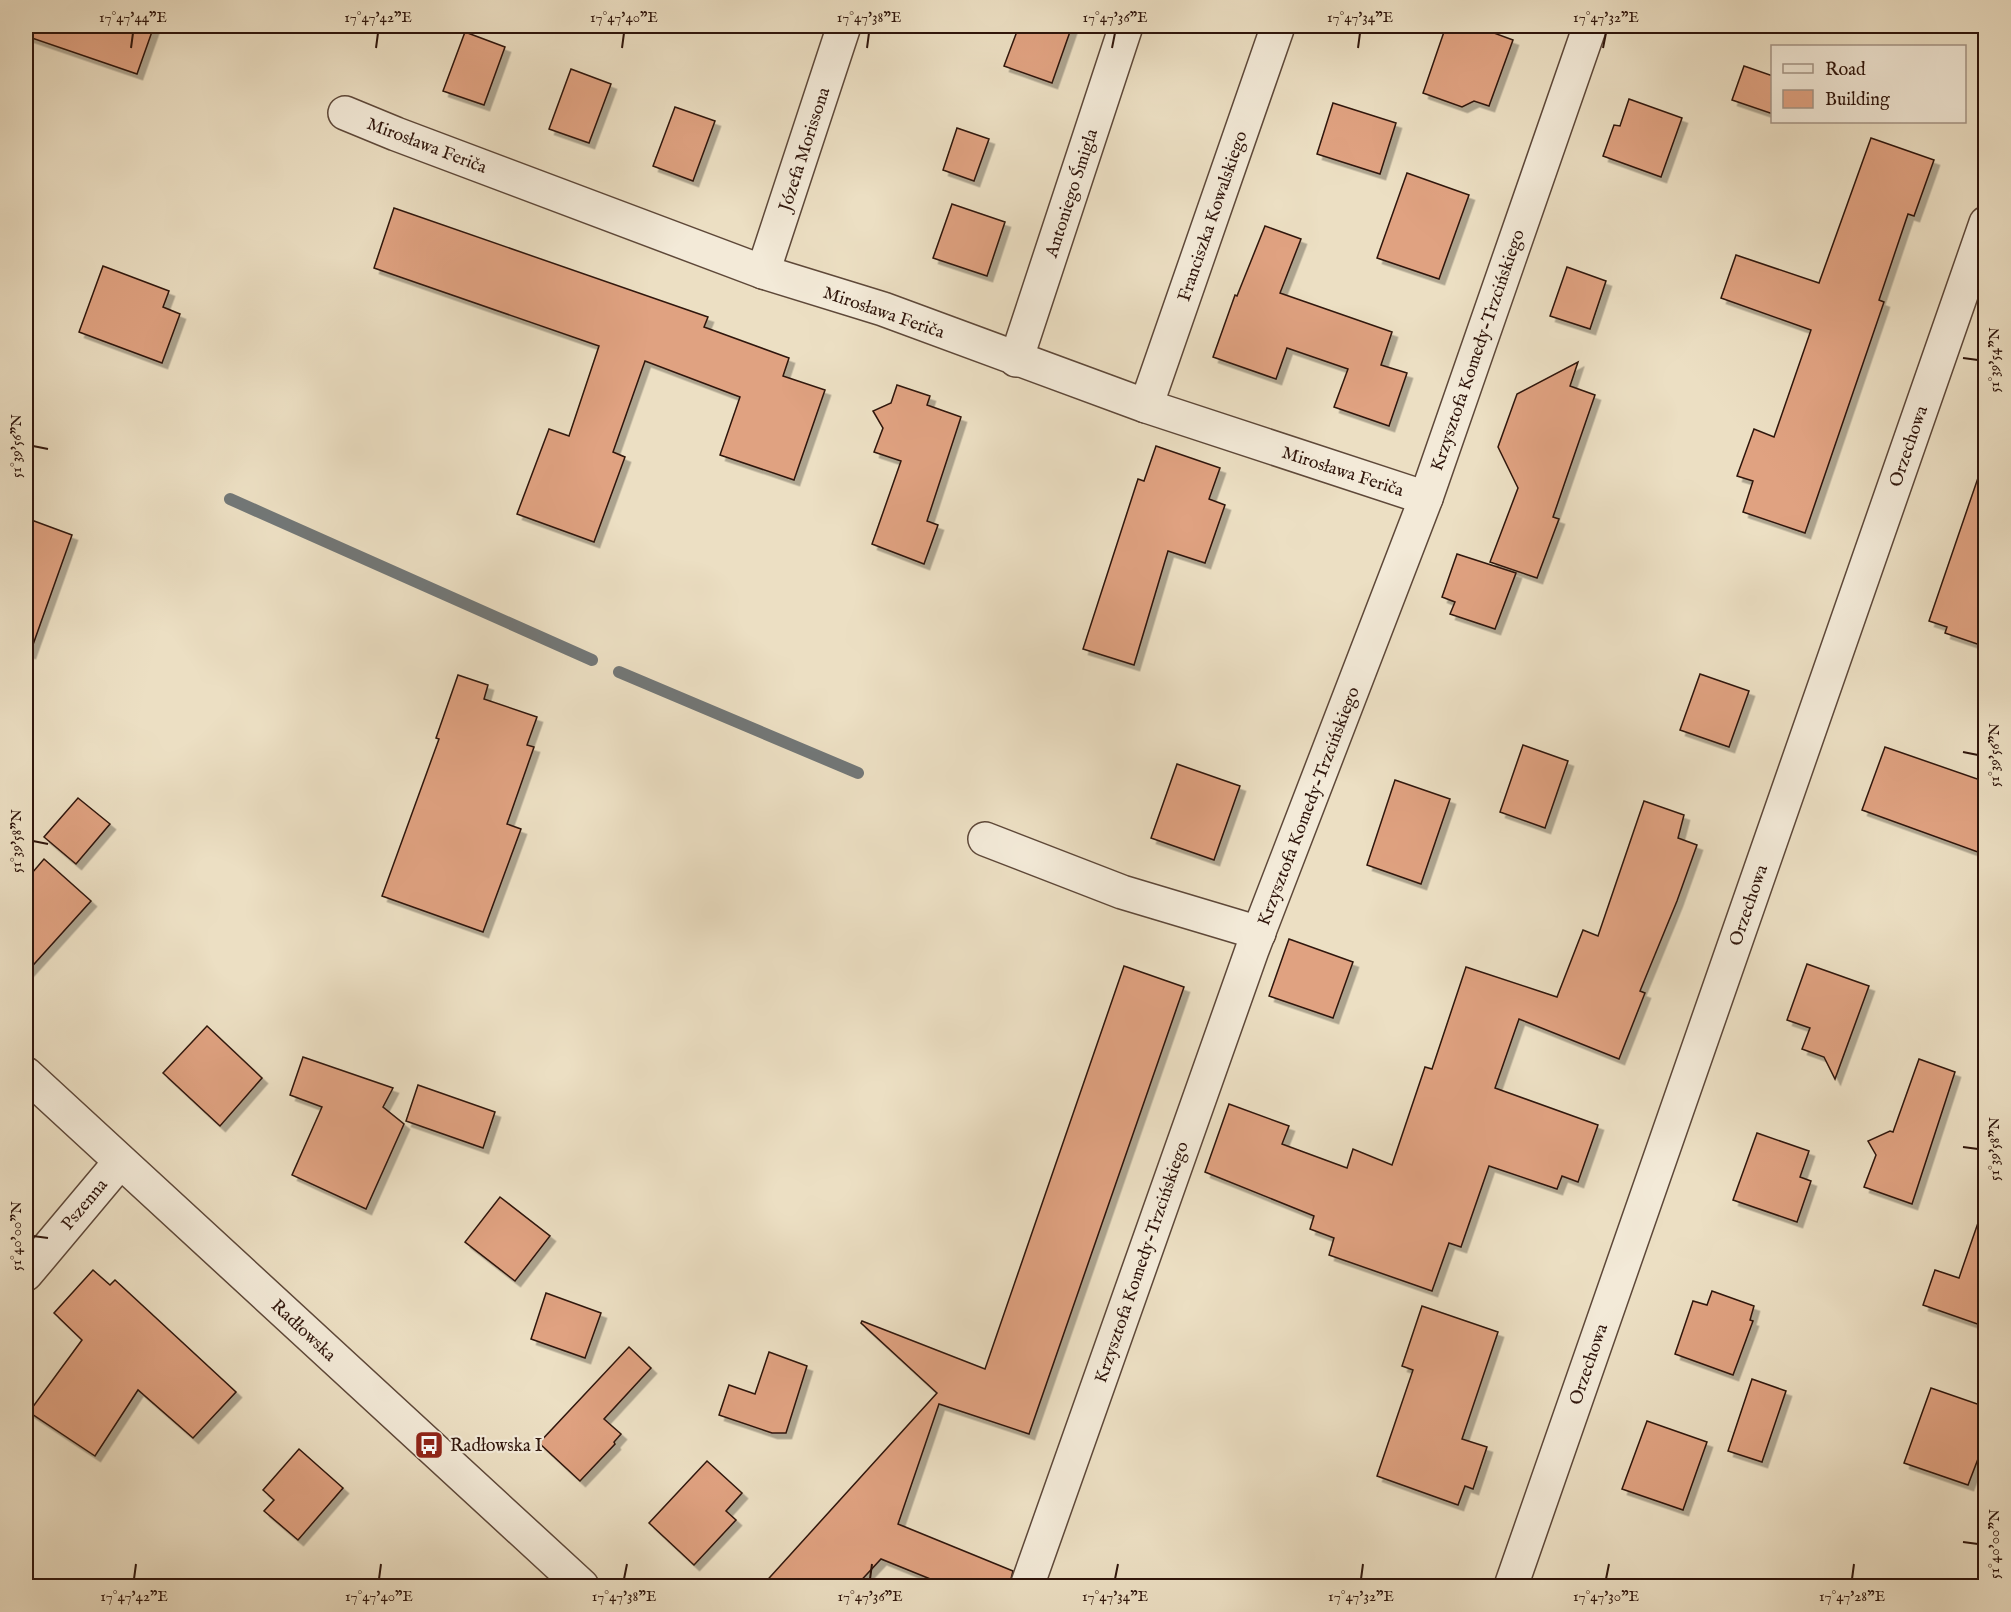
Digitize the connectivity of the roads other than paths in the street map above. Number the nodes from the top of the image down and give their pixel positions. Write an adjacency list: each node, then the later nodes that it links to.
1 (844, 26): 7 (street, Józefa Morissona)
2 (1126, 26): 8 (street, Antoniego Śmigla)
3 (1278, 26): 9 (street, Franciszka Kowalskiego)
4 (1590, 26): 10 (street, Krzysztofa Komedy-Trzcińskiego)
5 (345, 113): 7 (street, Mirosława Feriča)
6 (1986, 223): 18 (street, Orzechowa)
7 (763, 272): 8 (street, Mirosława Feriča)
8 (1016, 360): 9 (street, Mirosława Feriča)
9 (1146, 406): 10 (street, Mirosława Feriča)
10 (1426, 498): 12 (street, Krzysztofa Komedy-Trzcińskiego)
11 (985, 839): 12 (street)
12 (1259, 933): 17 (street, Krzysztofa Komedy-Trzcińskiego)
13 (26, 1074): 14 (street, Radłowska)
14 (120, 1162): 15 (street, Pszenna); 16 (street, Radłowska)
15 (26, 1274)
16 (581, 1586)
17 (1027, 1587)
18 (1510, 1587)

